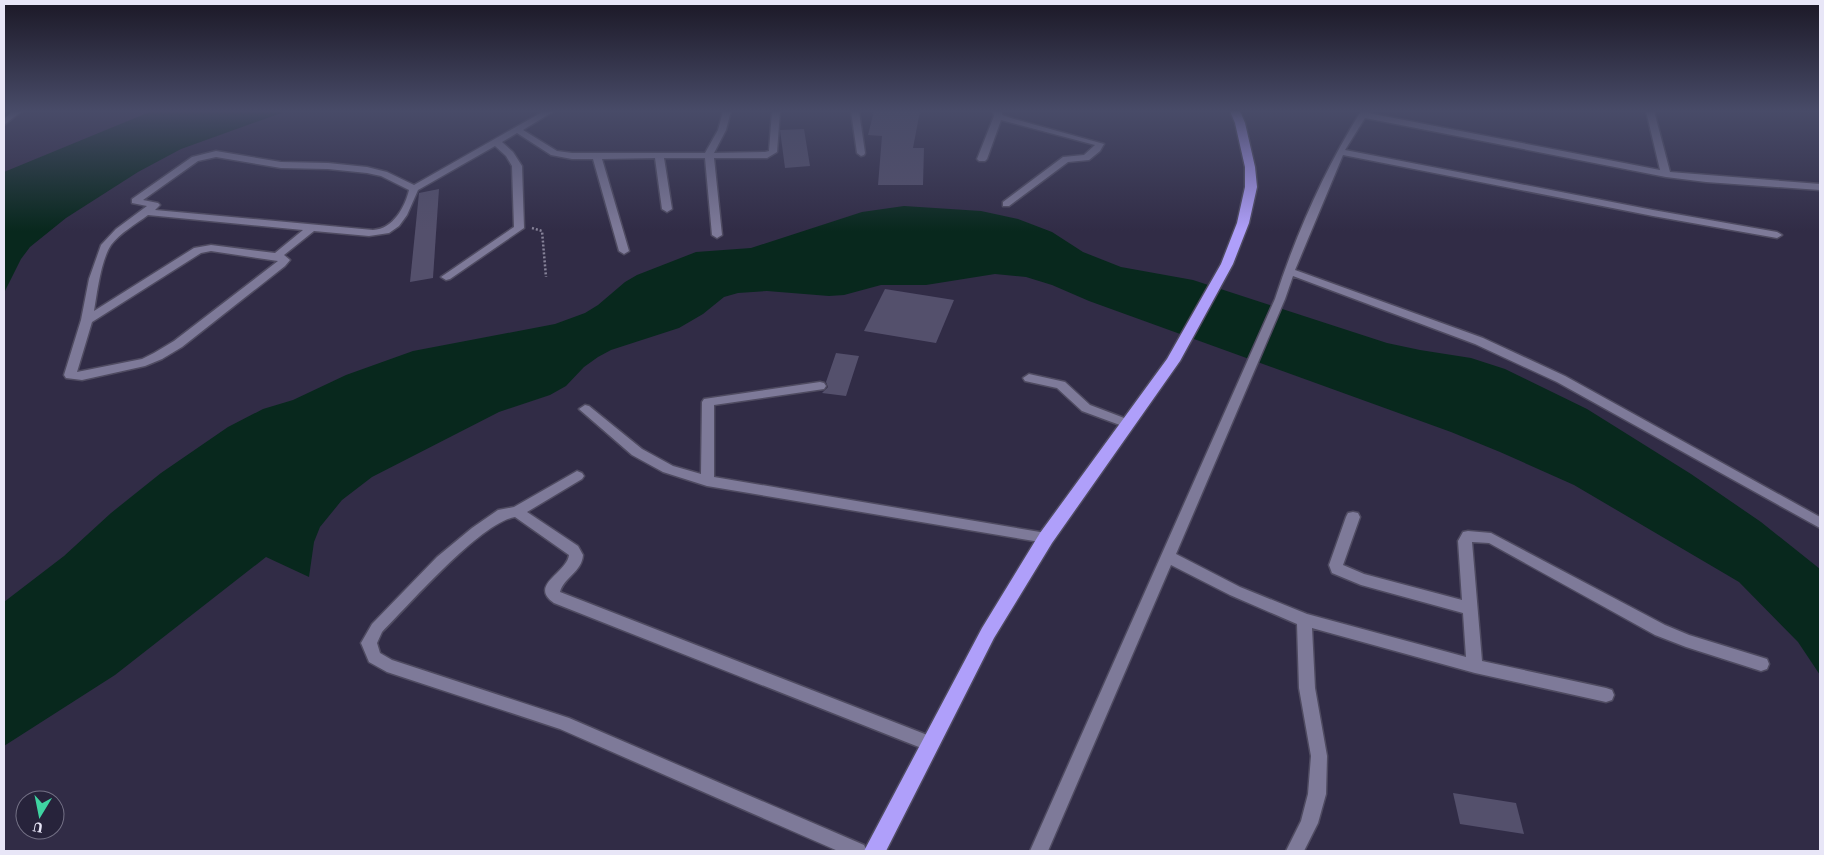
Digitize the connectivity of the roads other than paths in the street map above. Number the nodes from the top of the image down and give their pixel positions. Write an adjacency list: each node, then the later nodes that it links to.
1 (478, 151): 18 (street)
2 (506, 151): 28 (street)
3 (551, 151): 12 (street)
4 (710, 151): 14 (street)
5 (772, 151): 14 (street)
6 (984, 151): 15 (street)
7 (1093, 151): 19 (street)
8 (1246, 151): 33 (highway)
9 (1552, 151): 16 (street)
10 (1660, 151): 16 (street)
11 (1340, 152): 24 (street); 27 (street)
12 (596, 157): 13 (street); 25 (street)
13 (659, 157): 14 (street); 20 (street)
14 (709, 157): 23 (street)
15 (982, 158)
16 (1666, 174): 17 (street)
17 (1820, 187)
18 (414, 189): 21 (street); 22 (street)
19 (1006, 204)
20 (667, 209)
21 (146, 212): 22 (street); 29 (street)
22 (312, 227): 26 (street)
23 (717, 235)
24 (1777, 235)
25 (624, 251)
26 (277, 256): 29 (street); 29 (street)
27 (1289, 271): 38 (street); 40 (street)
28 (446, 276)
29 (86, 320)
30 (1029, 378): 33 (street)
31 (820, 386): 35 (street)
32 (586, 409): 35 (street)
33 (1128, 424): 39 (highway)
34 (577, 476): 36 (street)
35 (707, 481): 39 (street)
36 (517, 512): 46 (street); 47 (street)
37 (1353, 517): 41 (street)
38 (1820, 523)
39 (1046, 538): 46 (highway)
40 (1167, 556): 42 (street); 49 (street)
41 (1468, 608): 43 (street); 44 (street)
42 (1304, 620): 44 (street); 50 (street)
43 (1761, 664)
44 (1475, 666): 45 (street)
45 (1606, 695)
46 (929, 743): 48 (highway)
47 (858, 851)
48 (876, 851)
49 (1039, 851)
50 (1295, 851)

